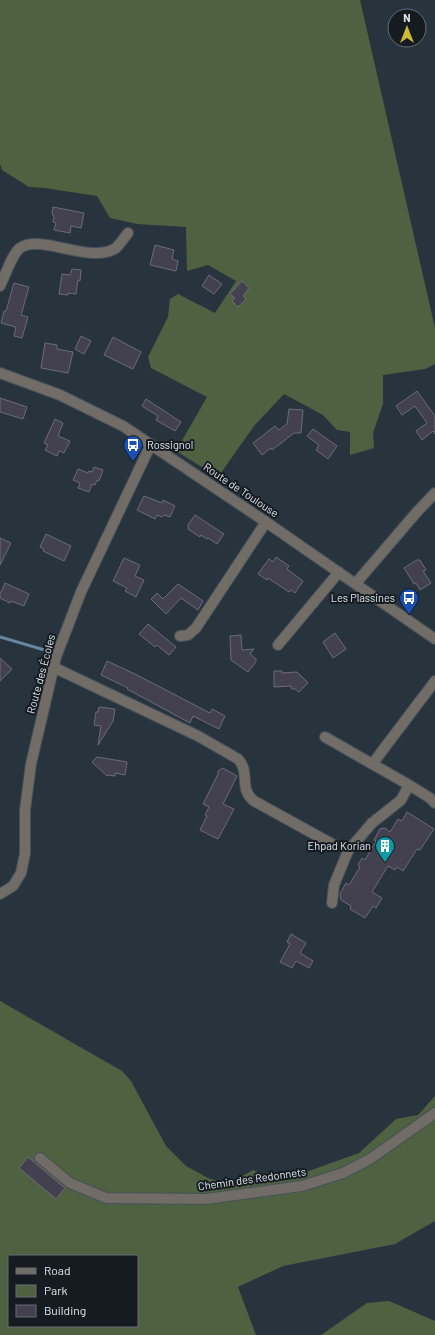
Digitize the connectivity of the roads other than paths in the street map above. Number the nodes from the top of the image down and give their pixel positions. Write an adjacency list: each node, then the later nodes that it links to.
1 (128, 233): 2 (street)
2 (0, 286)
3 (0, 373): 4 (street, Route de Toulouse)
4 (152, 444): 6 (street, Route de Toulouse); 12 (street, Route des Écoles)
5 (435, 493): 8 (street)
6 (266, 522): 7 (street, Route de Toulouse); 9 (street)
7 (339, 572): 8 (street, Route de Toulouse); 11 (street)
8 (356, 583): 10 (street, Route de Toulouse)
9 (180, 636)
10 (435, 639)
11 (278, 645)
12 (53, 667): 18 (street); 19 (street, Route des Écoles)
13 (435, 681): 15 (street)
14 (325, 737): 15 (street)
15 (373, 763): 16 (street)
16 (409, 784): 17 (street); 20 (street)
17 (435, 803)
18 (334, 845)
19 (0, 894)
20 (332, 903)
21 (435, 1113): 22 (street, Chemin des Redonnets)
22 (40, 1158)

